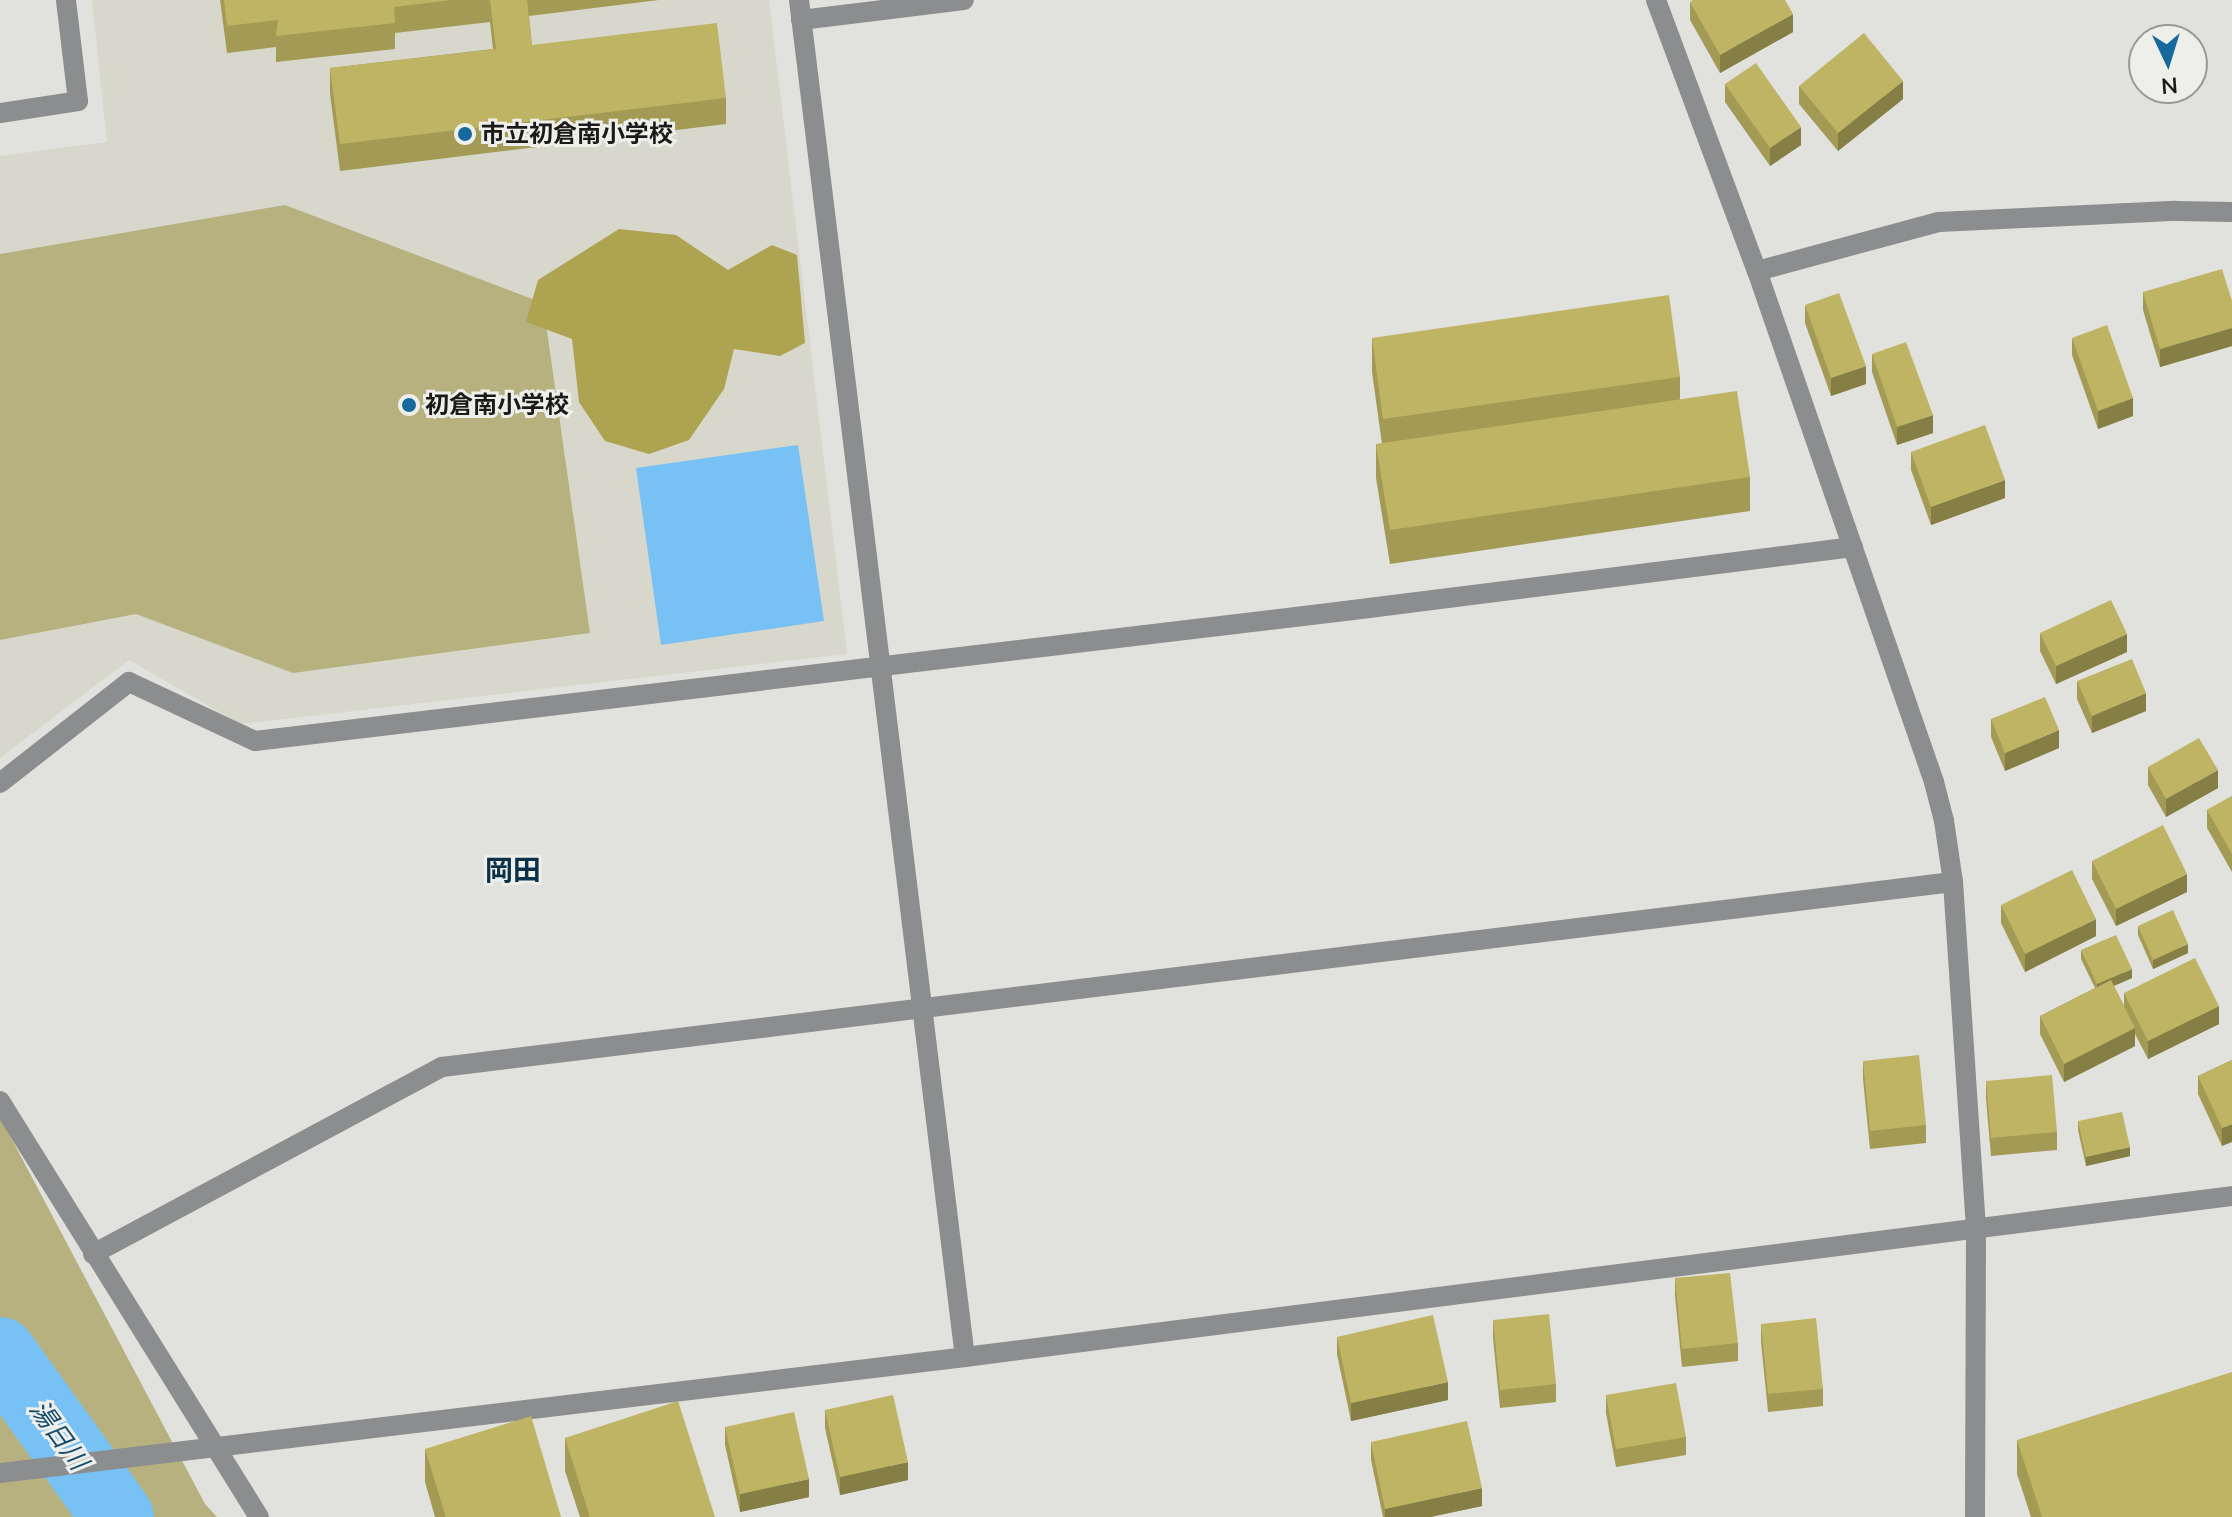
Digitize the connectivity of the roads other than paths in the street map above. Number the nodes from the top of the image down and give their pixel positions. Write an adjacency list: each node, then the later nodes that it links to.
1 (66, 0): 5 (street)
2 (964, 0): 4 (street)
3 (1656, 0): 7 (street)
4 (800, 10): 9 (street)
5 (0, 113)
6 (2232, 212): 7 (street)
7 (1757, 271): 8 (street)
8 (1853, 547): 9 (street); 11 (street)
9 (879, 665): 10 (street); 12 (street)
10 (0, 783)
11 (1953, 882): 12 (street); 15 (street)
12 (923, 1009): 16 (street); 17 (street)
13 (0, 1101): 16 (street)
14 (2232, 1196): 15 (street)
15 (1976, 1230): 17 (street); 21 (street)
16 (93, 1254): 18 (street)
17 (965, 1357): 18 (street)
18 (206, 1450): 19 (street); 20 (street)
19 (0, 1473)
20 (259, 1517)
21 (1975, 1517)

